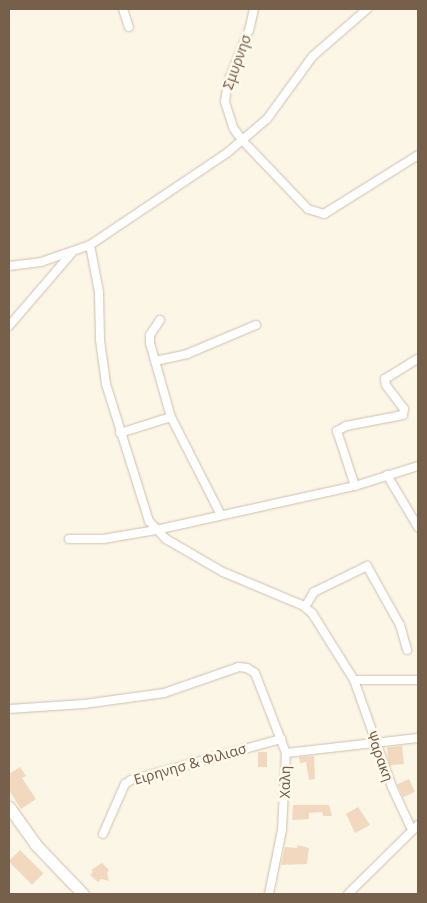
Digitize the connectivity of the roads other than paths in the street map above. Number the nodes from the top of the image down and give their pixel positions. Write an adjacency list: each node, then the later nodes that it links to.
1 (123, 9): 4 (street)
2 (254, 9): 5 (street, Σμυρνησ)
3 (367, 9): 5 (street)
4 (128, 27)
5 (243, 141): 6 (street, Σμυρνησ); 7 (street)
6 (418, 155)
7 (90, 245): 8 (street); 16 (street)
8 (71, 254): 9 (street); 12 (street)
9 (9, 266)
10 (160, 320): 14 (street)
11 (256, 324): 14 (street)
12 (9, 326)
13 (418, 358): 19 (street)
14 (155, 361): 15 (street)
15 (171, 418): 16 (street); 20 (street)
16 (120, 434): 22 (street)
17 (418, 466): 18 (street)
18 (387, 475): 19 (street); 21 (street)
19 (355, 486): 20 (street)
20 (221, 514): 22 (street)
21 (418, 527)
22 (156, 530): 23 (street); 24 (street)
23 (69, 539)
24 (305, 607): 25 (street); 26 (street, Ψαρακη)
25 (407, 650)
26 (354, 680): 27 (street); 31 (street, Ψαρακη)
27 (418, 680)
28 (9, 709): 29 (street, Χαλη)
29 (281, 738): 32 (street, Χαλη); 35 (street, Ειρηνησ & Φιλιασ)
30 (418, 738): 31 (street)
31 (375, 743): 32 (street); 34 (street, Ψαρακη)
32 (286, 753): 37 (street, Χαλη)
33 (9, 807): 36 (main road)
34 (415, 828): 38 (street)
35 (102, 834)
36 (83, 894)
37 (270, 894)
38 (348, 894)

